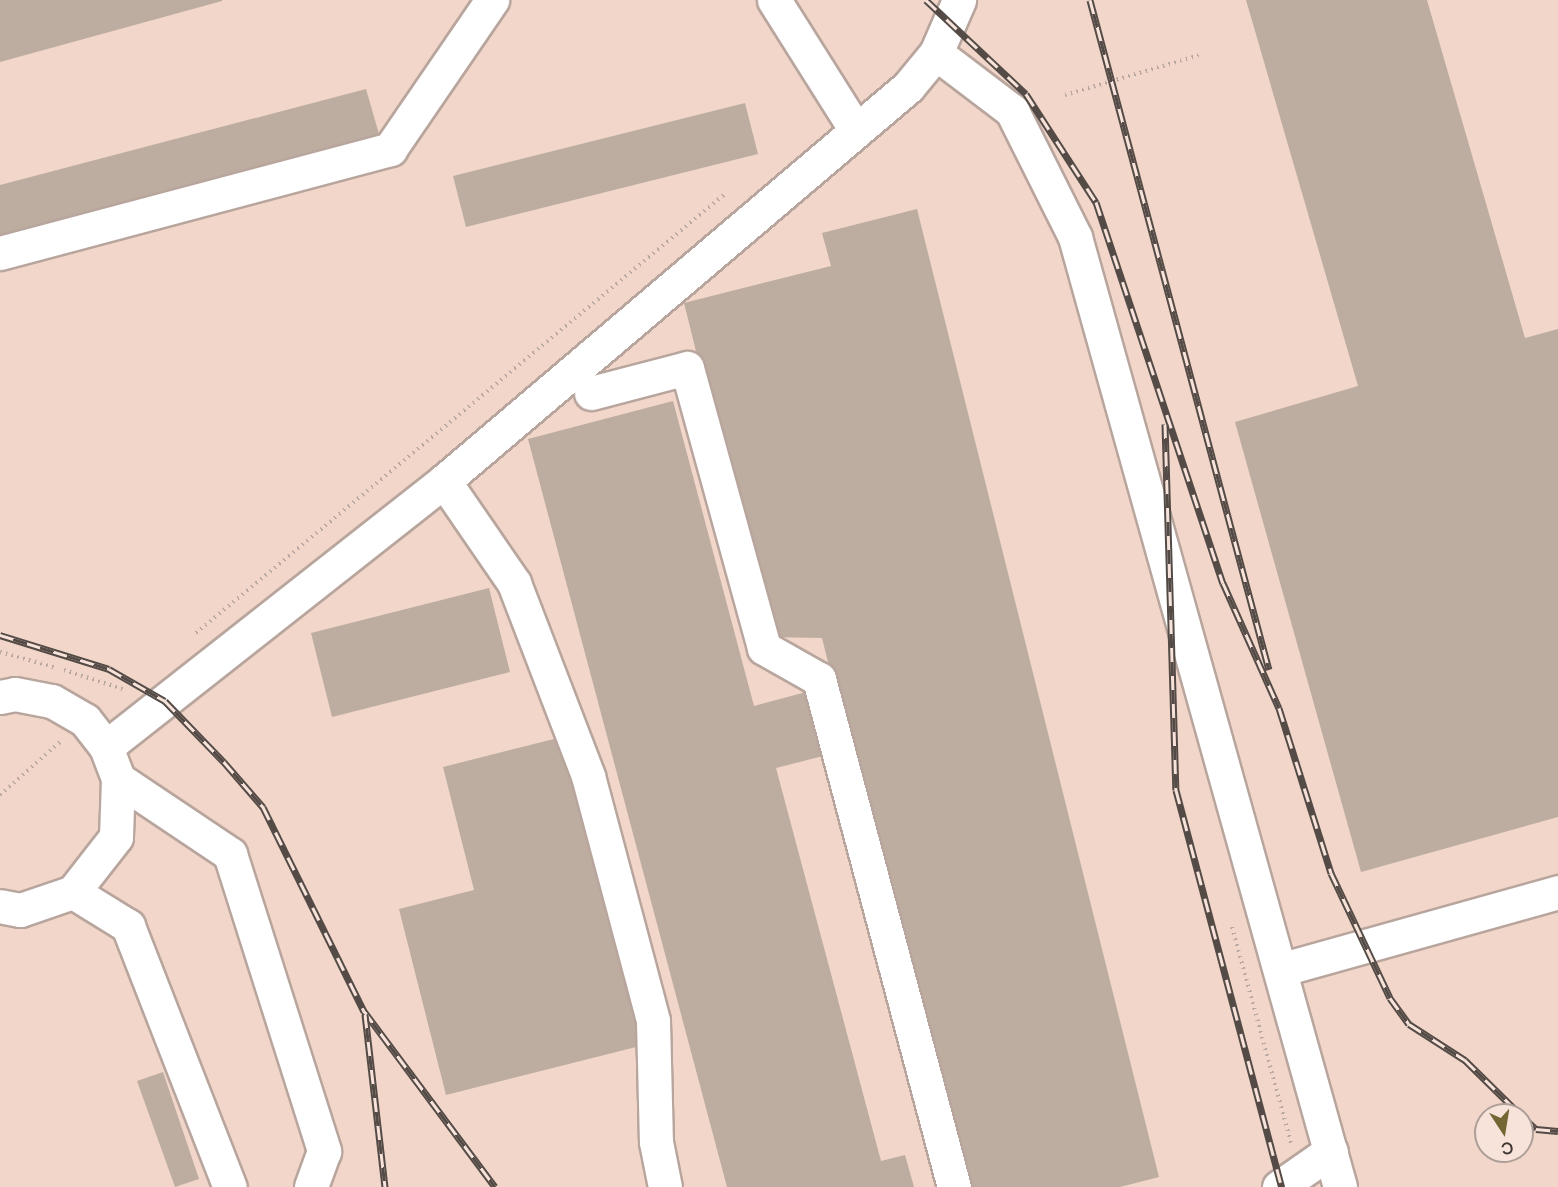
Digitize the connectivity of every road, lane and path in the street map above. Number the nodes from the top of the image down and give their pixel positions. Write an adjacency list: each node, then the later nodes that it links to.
1 (492, 0): 9 (lane)
2 (774, 0): 7 (lane)
3 (959, 0): 4 (lane)
4 (936, 53): 7 (lane); 22 (lane)
5 (1200, 55): 6 (path)
6 (1065, 95)
7 (856, 130): 11 (lane)
8 (726, 193): 12 (path)
9 (0, 253)
10 (591, 393): 27 (lane)
11 (444, 481): 16 (lane); 26 (lane)
12 (193, 636)
13 (134, 684): 15 (path)
14 (5, 693): 15 (lane)
15 (85, 720): 16 (lane); 18 (path)
16 (106, 747): 17 (lane)
17 (118, 779): 19 (lane); 25 (lane)
18 (0, 795)
19 (73, 892): 21 (lane); 24 (lane)
20 (1558, 892): 22 (lane)
21 (0, 906)
22 (1283, 969): 23 (lane)
23 (1331, 1151): 28 (lane); 29 (lane)
24 (230, 1187)
25 (311, 1187)
26 (665, 1187)
27 (954, 1187)
28 (1279, 1187)
29 (1340, 1187)

